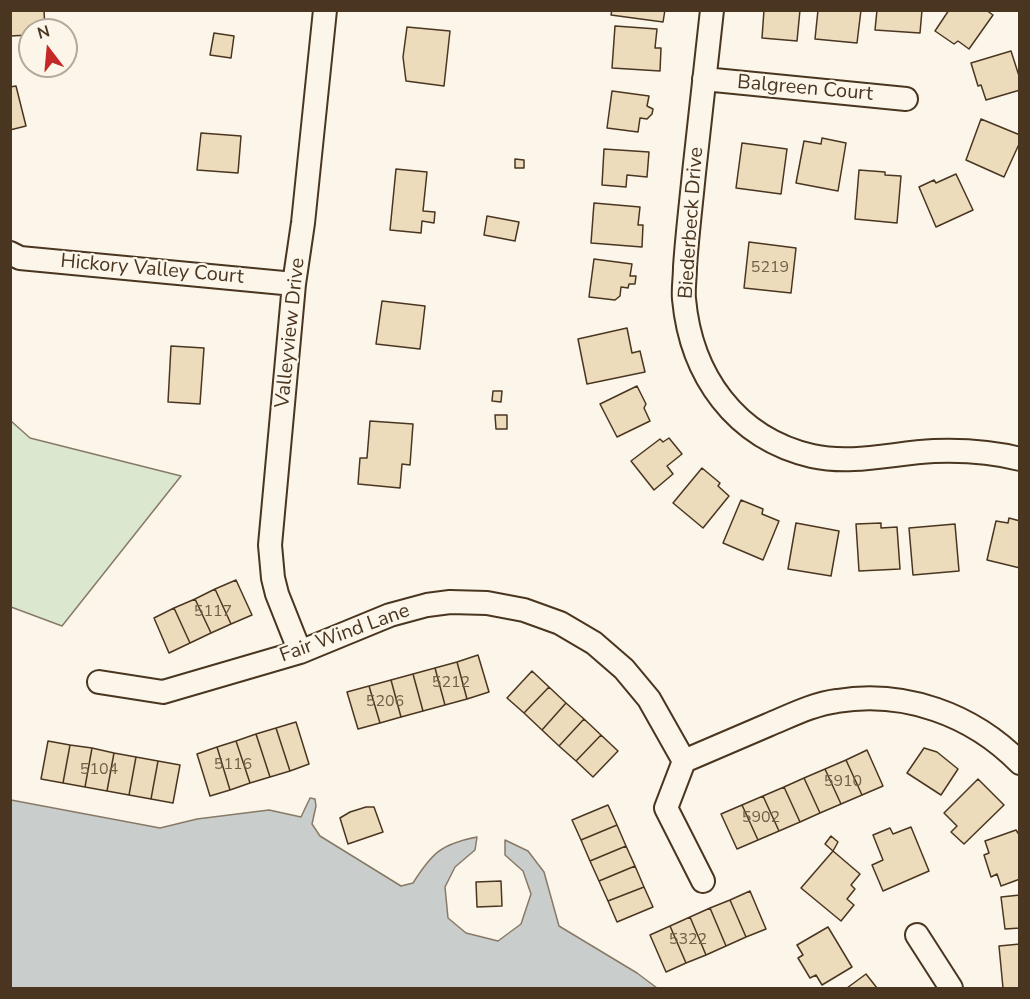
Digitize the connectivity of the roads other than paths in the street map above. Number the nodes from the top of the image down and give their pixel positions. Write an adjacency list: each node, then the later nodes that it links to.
1 (325, 10): 6 (street, Valleyview Drive)
2 (712, 10): 3 (street, Biederbeck Drive)
3 (704, 79): 4 (street, Balgreen Court); 7 (street, Biederbeck Drive)
4 (906, 99)
5 (10, 253): 6 (street, Hickory Valley Court)
6 (294, 284): 8 (street, Valleyview Drive)
7 (1020, 459)
8 (300, 652): 9 (street, Fair Wind Lane); 10 (street, Fair Wind Lane)
9 (99, 682)
10 (684, 761): 11 (street); 12 (street)
11 (1020, 763)
12 (702, 881)
13 (917, 935): 14 (street)
14 (951, 988)

